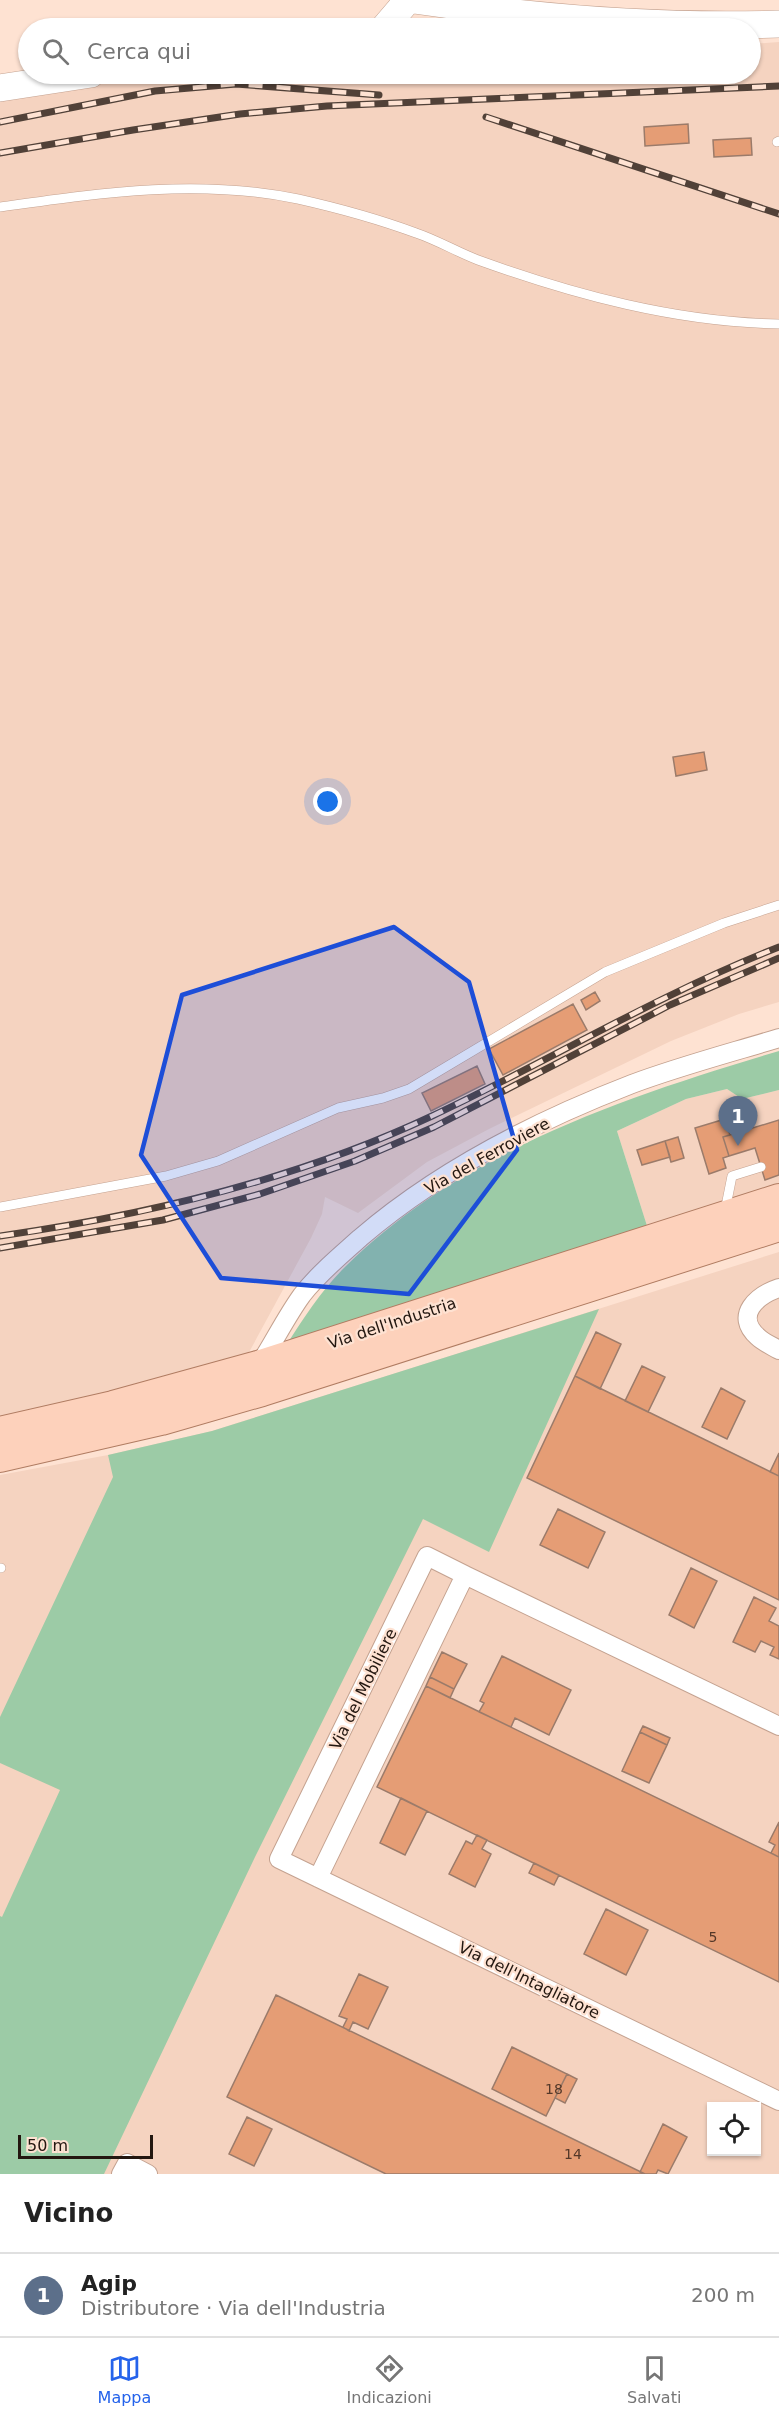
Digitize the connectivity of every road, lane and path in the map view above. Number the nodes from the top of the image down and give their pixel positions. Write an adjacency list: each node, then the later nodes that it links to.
1 (408, 0): 3 (street)
2 (414, 0): 4 (street)
3 (393, 18)
4 (573, 18)
5 (761, 24): 6 (street)
6 (779, 24)
7 (26, 84): 8 (street)
8 (0, 88)
9 (0, 207): 10 (lane)
10 (779, 324)
11 (779, 905): 15 (lane)
12 (779, 1038): 20 (street, Via del Ferroviere)
13 (761, 1167): 16 (lane)
14 (779, 1200): 16 (main road, Via dell'Industria)
15 (0, 1208)
16 (724, 1217): 20 (main road, Via dell'Industria)
17 (779, 1226): 22 (main road, Via dell'Industria)
18 (779, 1288): 19 (street)
19 (779, 1350)
20 (258, 1366): 21 (main road, Via dell'Industria)
21 (0, 1431)
22 (0, 1457)
23 (465, 1575): 24 (street, Via del Mobiliere); 25 (street, Via del Mobiliere); 26 (street)
24 (779, 1726)
25 (279, 1859): 26 (street, Via dell'Intagliatore)
26 (318, 1878): 27 (street, Via dell'Intagliatore)
27 (779, 2101)
28 (121, 2174): 29 (street)
29 (148, 2174)

